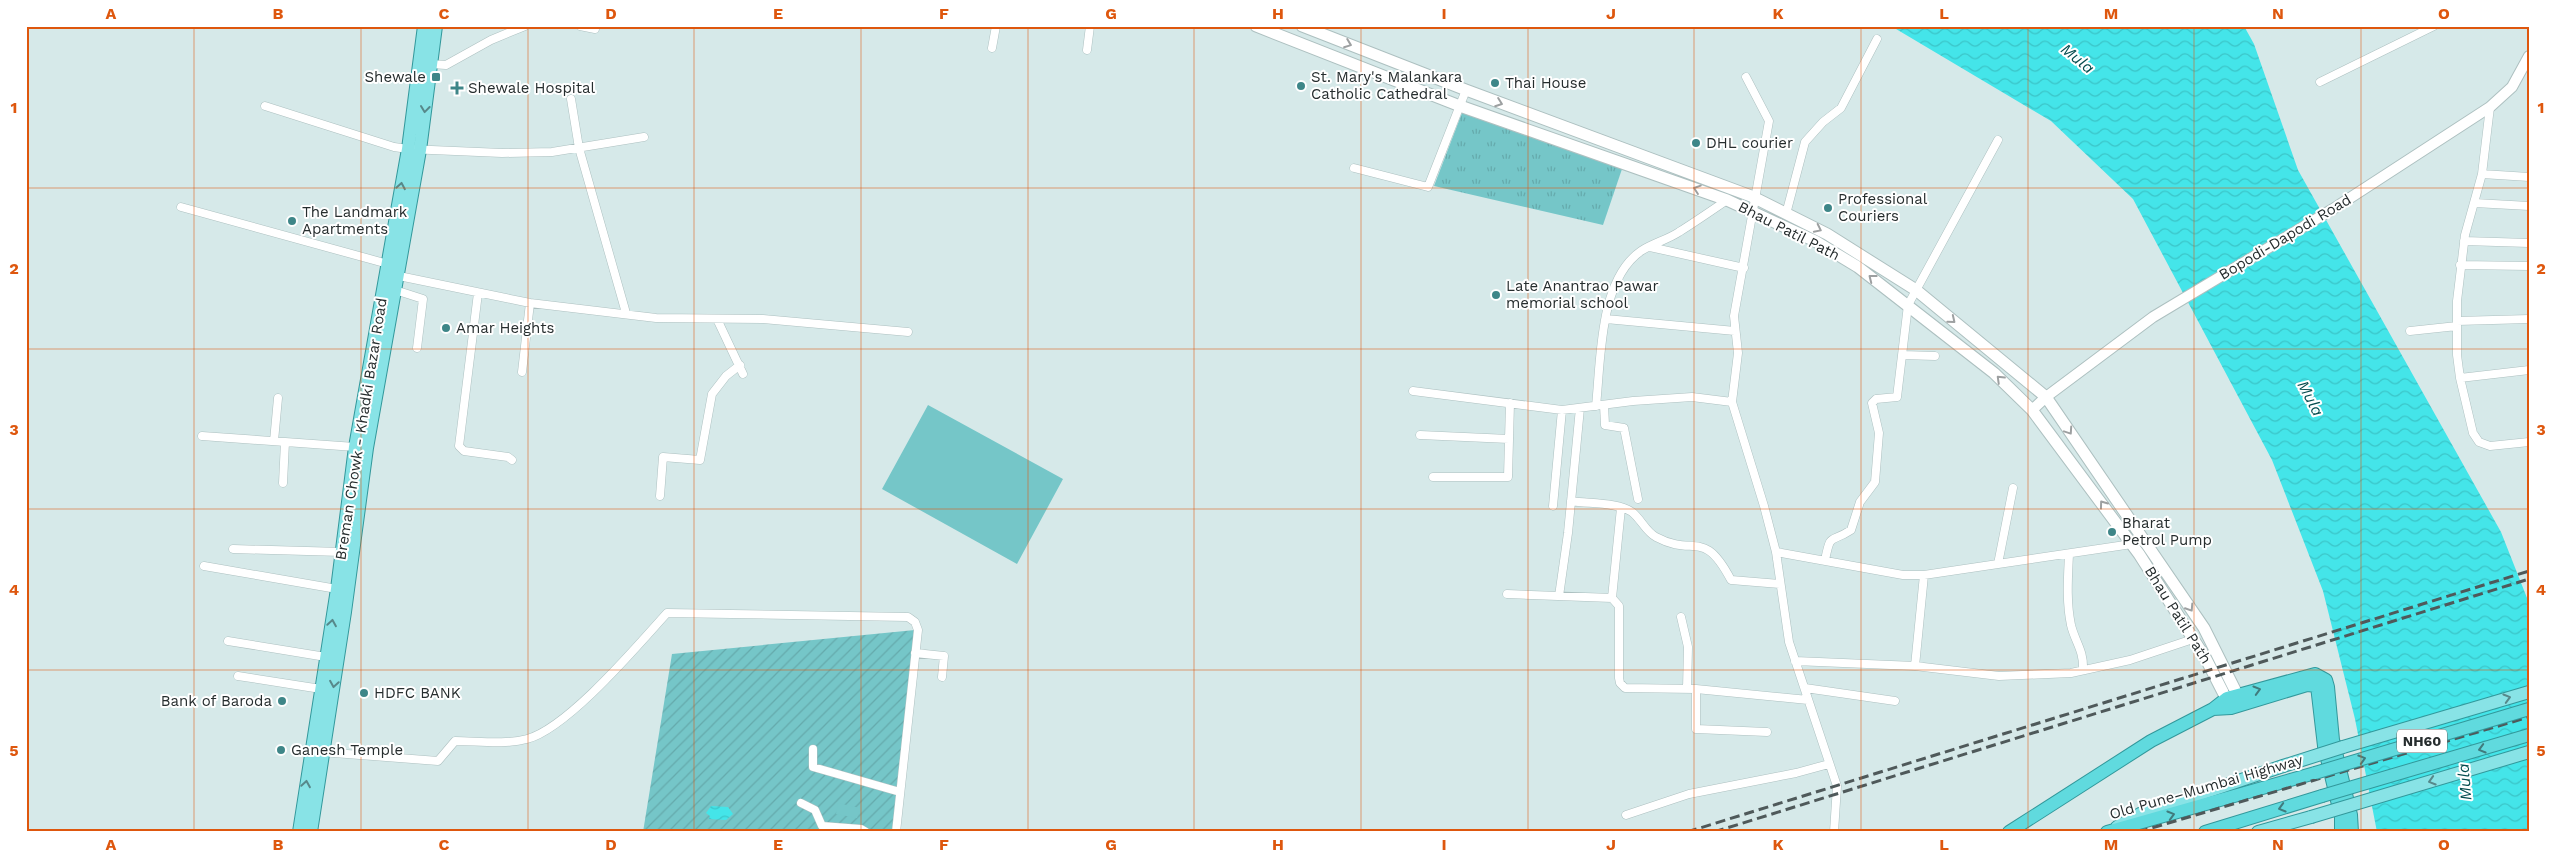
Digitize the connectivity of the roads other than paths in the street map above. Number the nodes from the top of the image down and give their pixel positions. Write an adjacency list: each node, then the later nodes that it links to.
1 (424, 26): 27 (main road, Breman Chowk - Khadki Bazar Road)
2 (436, 26): 16 (main road, Breman Chowk - Khadki Bazar Road)
3 (525, 26): 10 (street)
4 (580, 26): 11 (street)
5 (996, 26): 13 (street)
6 (1090, 26): 14 (street)
7 (1256, 26): 22 (main road, Bhau Patil Path)
8 (1302, 26): 19 (main road, Bhau Patil Path, one-way to 19)
9 (2434, 26): 18 (street)
10 (509, 29): 16 (street)
11 (595, 29)
12 (1877, 39): 37 (street)
13 (992, 48)
14 (1087, 50)
15 (2529, 56): 23 (street, Bopodi-Dapodi Road)
16 (431, 64): 27 (main road, Breman Chowk - Khadki Bazar Road, one-way to 27)
17 (1746, 77): 31 (street)
18 (2320, 82)
19 (1466, 90): 22 (street); 31 (main road, Bhau Patil Path, one-way to 31)
20 (571, 99): 26 (street)
21 (265, 106): 27 (street)
22 (1460, 106): 28 (street); 32 (main road, Bhau Patil Path, one-way to 22)
23 (2490, 107): 29 (street); 67 (street, Bopodi-Dapodi Road)
24 (644, 137): 26 (street)
25 (1998, 140): 46 (street)
26 (579, 148): 27 (street); 50 (street)
27 (414, 149): 44 (main road, Breman Chowk - Khadki Bazar Road)
28 (1354, 168)
29 (2482, 174): 30 (street); 33 (street)
30 (2529, 177)
31 (1756, 198): 36 (street); 37 (main road, Bhau Patil Path)
32 (1727, 200): 36 (main road, Bhau Patil Path); 40 (street)
33 (2474, 203): 34 (street); 38 (street)
34 (2529, 206)
35 (181, 207): 44 (street)
36 (1752, 212): 43 (street); 49 (main road, Bhau Patil Path, one-way to 36)
37 (1786, 214): 46 (main road, Bhau Patil Path, one-way to 46)
38 (2464, 241): 39 (street); 41 (street)
39 (2529, 243)
40 (1650, 247): 43 (street); 52 (street)
41 (2460, 265): 42 (street); 54 (street)
42 (2529, 266)
43 (1744, 268): 55 (street)
44 (390, 271): 45 (main road, Breman Chowk - Khadki Bazar Road); 47 (street); 81 (main road, Breman Chowk - Khadki Bazar Road)
45 (395, 290): 58 (street); 99 (main road, Breman Chowk - Khadki Bazar Road)
46 (1916, 290): 49 (street); 67 (main road, Bhau Patil Path, one-way to 67)
47 (478, 294): 48 (street); 82 (street)
48 (530, 303): 50 (street); 63 (street)
49 (1908, 305): 59 (street); 74 (main road, Bhau Patil Path, one-way to 49)
50 (626, 313): 51 (street)
51 (717, 319): 57 (street); 61 (street)
52 (1606, 319): 55 (street); 71 (street)
53 (2529, 319): 54 (street)
54 (2457, 323): 56 (street); 65 (street)
55 (1735, 331): 69 (street)
56 (2410, 331)
57 (908, 332)
58 (417, 348)
59 (1902, 355): 60 (street); 96 (street)
60 (1935, 356)
61 (740, 365): 64 (street); 86 (street)
62 (2529, 370): 65 (street)
63 (522, 372)
64 (743, 374)
65 (2460, 378): 80 (street)
66 (1413, 390): 70 (street)
67 (2046, 397): 74 (street, Bopodi-Dapodi Road); 122 (main road, Bhau Patil Path, one-way to 122)
68 (278, 398): 78 (street)
69 (1732, 402): 71 (street); 94 (street)
70 (1510, 403): 73 (street); 77 (street)
71 (1600, 405): 72 (street); 87 (street)
72 (1580, 408): 73 (street); 88 (street)
73 (1562, 410): 89 (street)
74 (2032, 410): 91 (main road, Bhau Patil Path, one-way to 74)
75 (1420, 435): 77 (street)
76 (202, 436): 78 (street)
77 (1509, 439): 83 (street)
78 (274, 441): 79 (street)
79 (285, 442): 81 (street); 84 (street)
80 (2529, 442)
81 (355, 447): 93 (main road, Breman Chowk - Khadki Bazar Road)
82 (512, 460)
83 (1433, 477)
84 (283, 483)
85 (2013, 488): 97 (street)
86 (660, 496)
87 (1638, 499)
88 (1571, 502): 90 (street); 104 (street)
89 (1552, 506)
90 (1621, 508): 101 (street); 105 (street)
91 (2132, 544): 95 (street); 107 (main road, Bhau Patil Path)
92 (233, 549): 93 (street)
93 (342, 552): 99 (main road, Breman Chowk - Khadki Bazar Road)
94 (1776, 552): 96 (street); 101 (street)
95 (2069, 554): 97 (street); 113 (street)
96 (1825, 560): 100 (street)
97 (1998, 564): 100 (street)
98 (204, 566): 102 (street)
99 (344, 572): 102 (main road, Breman Chowk - Khadki Bazar Road); 127 (main road, Breman Chowk - Khadki Bazar Road, one-way to 127)
100 (1924, 574): 112 (street)
101 (1780, 584): 111 (street)
102 (338, 589): 110 (main road, Breman Chowk - Khadki Bazar Road, one-way to 102)
103 (1507, 594): 104 (street)
104 (1559, 596): 105 (street)
105 (1612, 598): 118 (street)
106 (1681, 617): 118 (street)
107 (2193, 639): 113 (street); 122 (main road, Bhau Patil Path)
108 (228, 641): 110 (street)
109 (915, 653): 115 (street); 127 (street); 130 (street)
110 (326, 657): 117 (main road, Breman Chowk - Khadki Bazar Road)
111 (1795, 661): 112 (street); 116 (street)
112 (1915, 666): 113 (street)
113 (2083, 670)
114 (238, 676): 117 (street)
115 (942, 677)
116 (1806, 688): 120 (street); 121 (street)
117 (321, 689): 127 (main road, Breman Chowk - Khadki Bazar Road)
118 (1692, 689): 120 (street); 124 (street)
119 (2529, 692): 134 (main road, one-way to 119, bridge)
120 (1808, 700): 129 (street)
121 (1895, 701)
122 (2235, 702): 133 (highway); 144 (highway); 145 (highway, one-way to 145)
123 (2529, 708): 134 (highway, Old Pune–Mumbai Highway / NH60, one-way to 123, bridge)
124 (1767, 732)
125 (2529, 735): 142 (highway, NH60, one-way to 142, bridge)
126 (813, 749): 130 (street)
127 (317, 752): 135 (main road, Breman Chowk - Khadki Bazar Road, one-way to 127); 136 (main road, Breman Chowk - Khadki Bazar Road)
128 (2529, 752): 143 (main road, one-way to 143, bridge)
129 (1829, 764): 132 (street); 139 (street)
130 (900, 792): 138 (street)
131 (801, 803): 137 (street)
132 (1626, 815)
133 (2034, 815): 140 (highway); 141 (highway)
134 (2109, 831)
135 (299, 832)
136 (311, 832)
137 (866, 832)
138 (896, 832)
139 (1834, 832)
140 (2009, 832)
141 (2028, 832)
142 (2205, 832)
143 (2258, 832)
144 (2341, 832)
145 (2352, 832)

